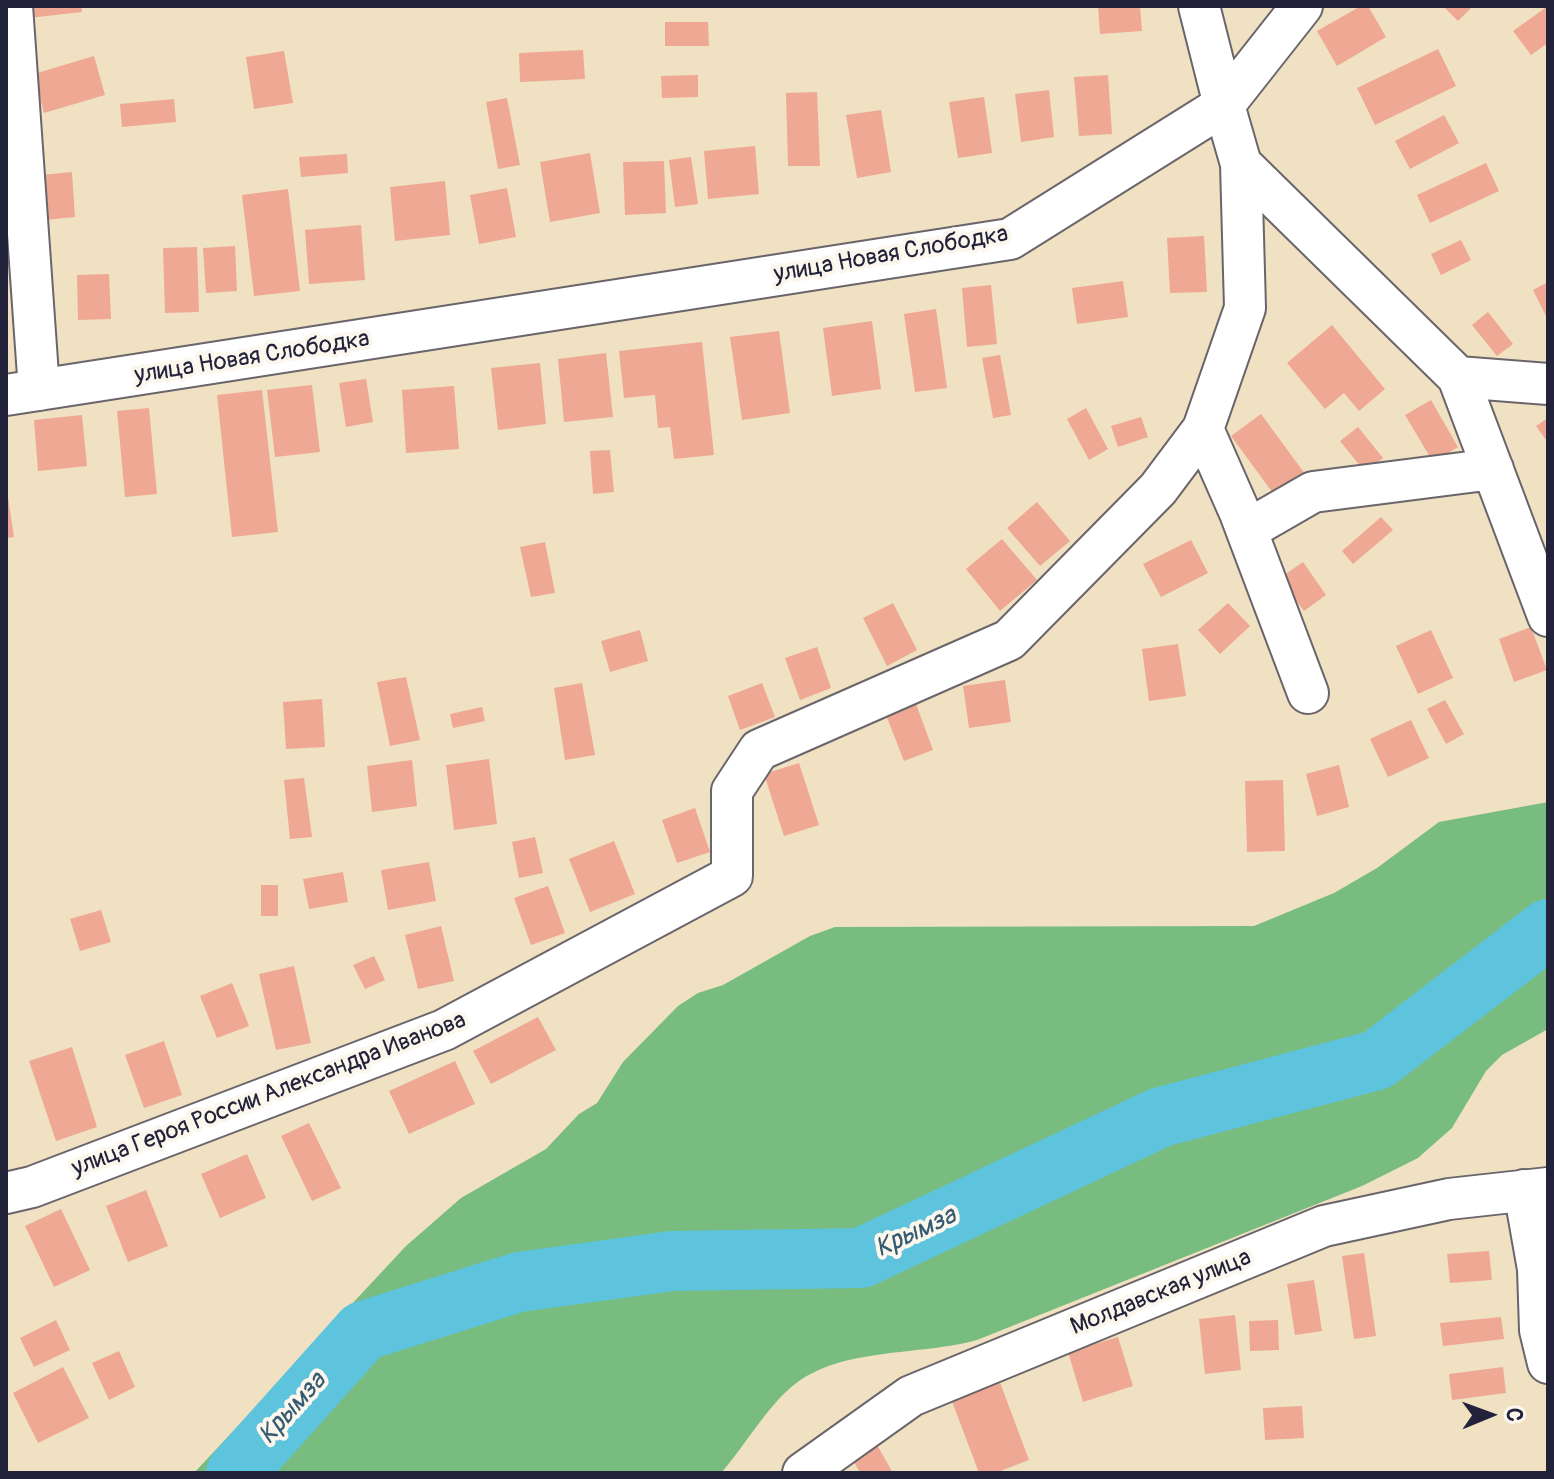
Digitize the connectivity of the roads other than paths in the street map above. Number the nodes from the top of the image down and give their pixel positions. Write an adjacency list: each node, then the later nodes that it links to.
1 (12, 6): 8 (street)
2 (1199, 6): 4 (street)
3 (1302, 6): 4 (street, улица Новая Слободка)
4 (1224, 105): 5 (street); 8 (street, улица Новая Слободка)
5 (1241, 164): 6 (street); 9 (street, улица Героя России Александра Иванова)
6 (1458, 377): 7 (street); 10 (street)
7 (1548, 384)
8 (22, 393)
9 (1203, 429): 11 (street); 15 (street, улица Героя России Александра Иванова)
10 (1493, 469): 11 (street); 12 (street)
11 (1247, 530): 13 (street)
12 (1548, 616)
13 (1308, 693)
14 (1528, 1183): 16 (street); 17 (street, Молдавская улица)
15 (6, 1193)
16 (1548, 1363)
17 (810, 1471)

